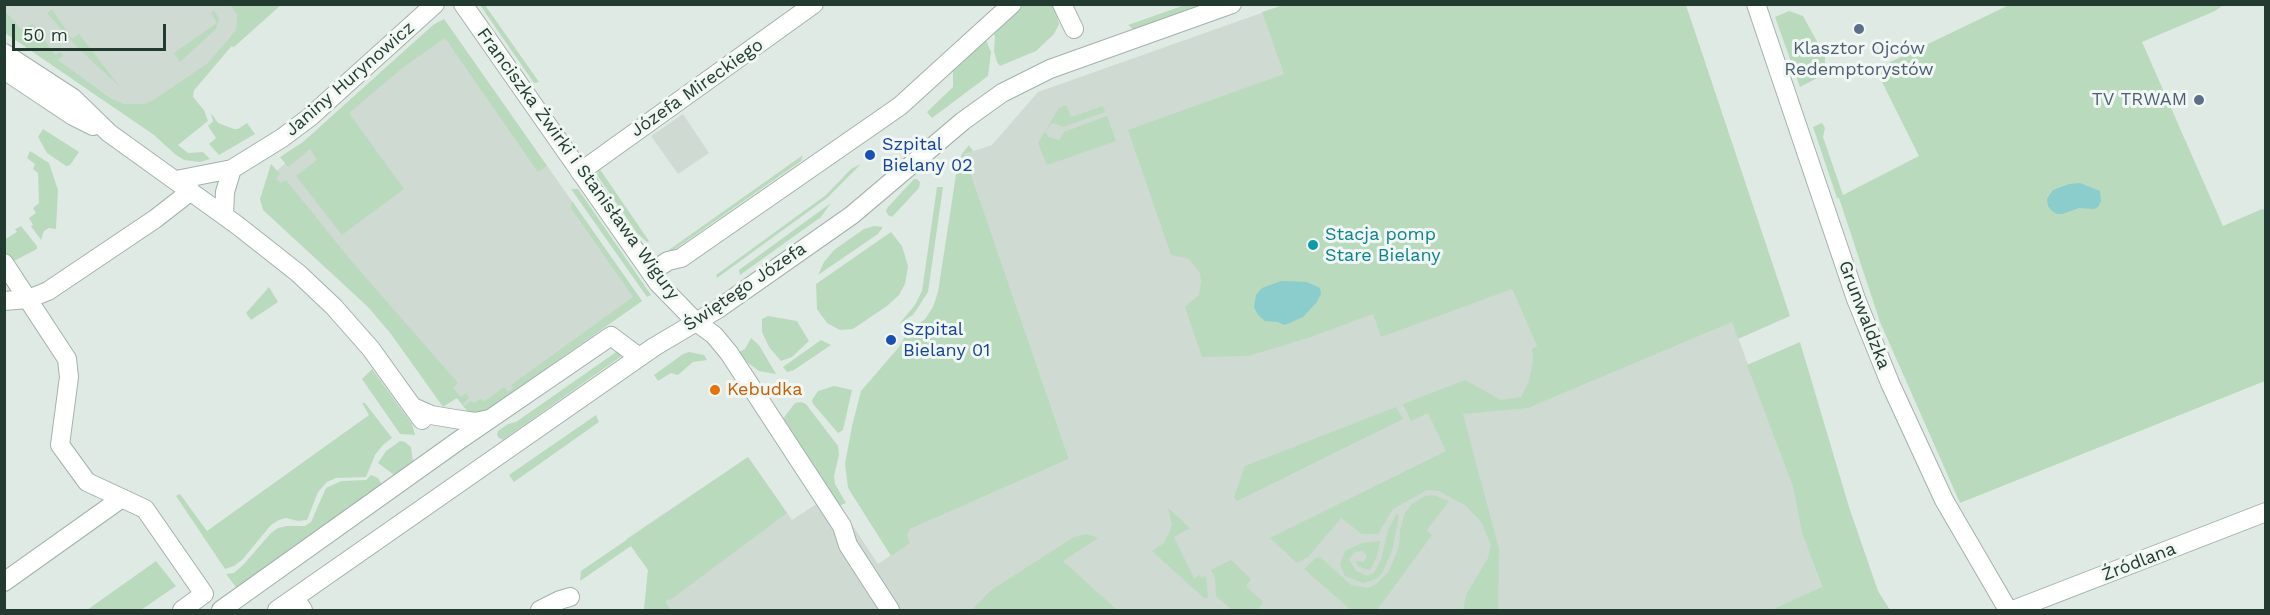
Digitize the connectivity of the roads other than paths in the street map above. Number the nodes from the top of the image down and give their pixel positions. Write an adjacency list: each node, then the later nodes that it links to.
1 (435, 4): 10 (street, Janiny Hurynowicz)
2 (463, 4): 11 (street, Franciszka Żwirki i Stanisława Wigury)
3 (814, 4): 11 (street, Józefa Mireckiego)
4 (1012, 4): 15 (street)
5 (1232, 4): 18 (street, Świętego Józefa)
6 (1756, 4): 31 (street, Grunwaldzka)
7 (4, 53): 9 (street)
8 (4, 70): 9 (street)
9 (109, 133): 12 (street)
10 (232, 169): 12 (street, Janiny Hurynowicz); 13 (street)
11 (580, 172): 15 (street, Franciszka Żwirki i Stanisława Wigury)
12 (184, 186): 13 (street); 16 (street, Janiny Hurynowicz)
13 (224, 215): 20 (street)
14 (4, 263): 16 (street)
15 (651, 273): 18 (street, Franciszka Żwirki i Stanisława Wigury)
16 (28, 299): 17 (street, Janiny Hurynowicz); 21 (street)
17 (4, 301)
18 (695, 321): 19 (street, Świętego Józefa); 30 (street, Franciszka Żwirki i Stanisława Wigury)
19 (639, 357): 20 (street); 25 (street, Świętego Józefa)
20 (491, 419): 27 (street)
21 (122, 498): 23 (street); 26 (street)
22 (2265, 512): 32 (street, Źródlana)
23 (4, 582)
24 (570, 597): 29 (street)
25 (299, 604): 28 (street, Świętego Józefa)
26 (182, 610)
27 (221, 610)
28 (277, 610)
29 (540, 610)
30 (890, 610)
31 (2008, 610)
32 (2013, 610)

